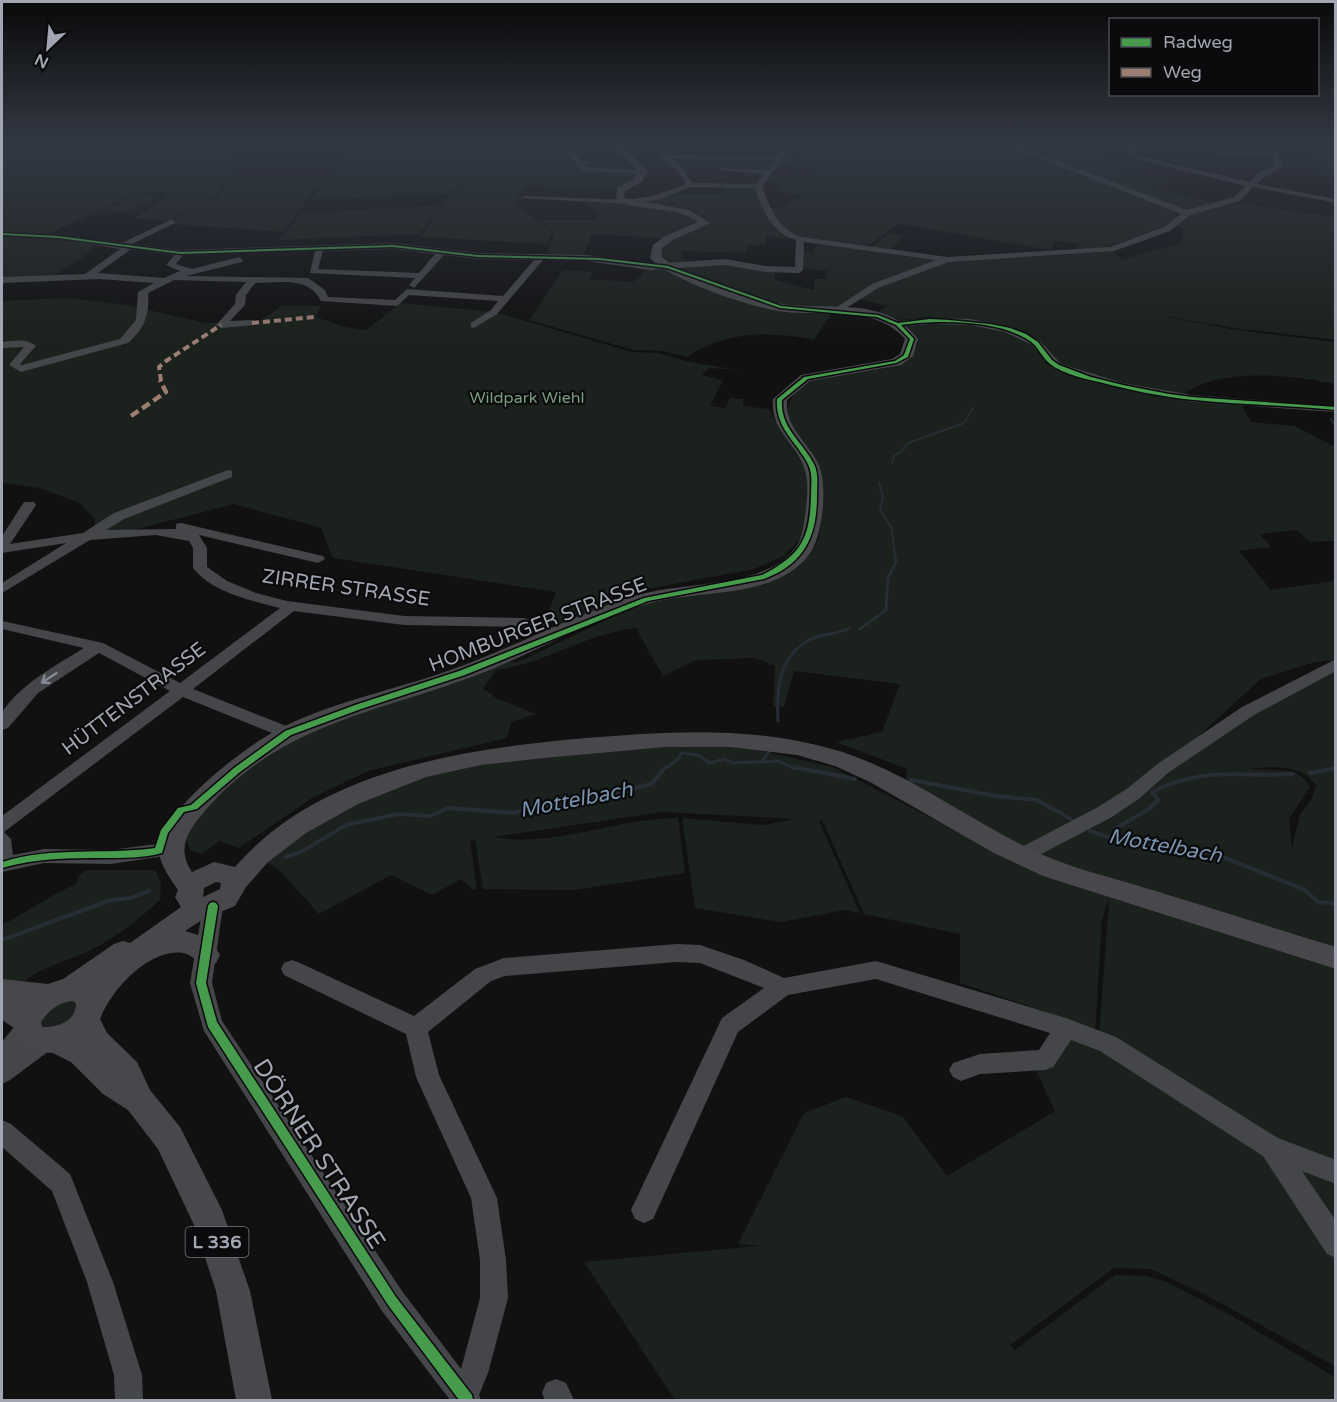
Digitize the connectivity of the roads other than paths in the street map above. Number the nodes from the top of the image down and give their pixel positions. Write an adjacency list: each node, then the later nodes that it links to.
1 (668, 208): 16 (main road)
2 (766, 208): 8 (street)
3 (1175, 208): 5 (street)
4 (1203, 208): 5 (street)
5 (1187, 213): 14 (street)
6 (172, 221): 9 (street)
7 (2, 234): 9 (street)
8 (800, 239): 14 (street); 16 (street)
9 (124, 247): 12 (street); 19 (street)
10 (320, 250): 11 (street); 12 (street); 15 (street); 17 (street)
11 (442, 251): 13 (street); 20 (street)
12 (181, 253): 18 (street)
13 (541, 257): 16 (street); 27 (street)
14 (948, 259): 28 (street)
15 (221, 265): 18 (street); 21 (street)
16 (668, 267): 28 (main road)
17 (313, 271): 20 (street); 25 (street)
18 (185, 273): 23 (street)
19 (88, 276): 22 (street); 23 (street)
20 (421, 276): 26 (street)
21 (209, 279): 23 (street); 24 (street)
22 (2, 280)
23 (171, 280): 32 (street)
24 (252, 280): 25 (street); 29 (street)
25 (308, 281): 26 (street)
26 (407, 292): 27 (street)
27 (505, 299): 31 (street)
28 (837, 311): 30 (main road)
29 (252, 323)
30 (898, 324): 33 (street); 43 (main road, HOMBURGER STRASSE)
31 (474, 325)
32 (2, 345)
33 (1335, 409)
34 (228, 474): 37 (street)
35 (29, 504): 38 (street, ZIRRER STRASSE)
36 (162, 530): 37 (street, ZIRRER STRASSE); 39 (street, ZIRRER STRASSE); 41 (street, ZIRRER STRASSE)
37 (90, 536): 38 (street, ZIRRER STRASSE); 40 (street)
38 (2, 547)
39 (318, 559)
40 (2, 589)
41 (292, 606): 43 (street, ZIRRER STRASSE); 46 (street, HÜTTENSTRASSE)
42 (2, 625): 44 (street)
43 (554, 635): 48 (main road, HOMBURGER STRASSE)
44 (98, 646): 46 (street); 47 (street, one-way to 47)
45 (1335, 664): 52 (street)
46 (181, 690): 48 (street); 49 (street, HÜTTENSTRASSE)
47 (2, 724)
48 (288, 733): 51 (main road, HOMBURGER STRASSE)
49 (2, 826)
50 (2, 839): 53 (street)
51 (172, 853): 53 (street); 54 (main road)
52 (1021, 856): 54 (main road); 57 (main road)
53 (3, 865)
54 (208, 890): 55 (main road); 56 (street, DÖRNER STRASSE); 61 (main road)
55 (140, 954): 56 (main road); 61 (main road)
56 (207, 955): 75 (street, DÖRNER STRASSE)
57 (1335, 958)
58 (292, 969): 63 (street)
59 (783, 987): 63 (street); 64 (street); 73 (street)
60 (2, 991): 61 (main road)
61 (74, 1002): 65 (main road); 65 (main road); 69 (main road, L 336)
62 (2, 1006): 65 (main road, L 336)
63 (416, 1028): 75 (street)
64 (1066, 1028): 67 (street); 71 (street)
65 (39, 1033): 66 (street); 68 (street); 69 (main road, L 336)
66 (2, 1058)
67 (961, 1070)
68 (2, 1073)
69 (139, 1100): 77 (main road, L 336)
70 (2, 1132): 76 (street)
71 (1272, 1148): 72 (street); 74 (street)
72 (1335, 1172)
73 (644, 1210)
74 (1335, 1245)
75 (466, 1398)
76 (129, 1401)
77 (254, 1401)

